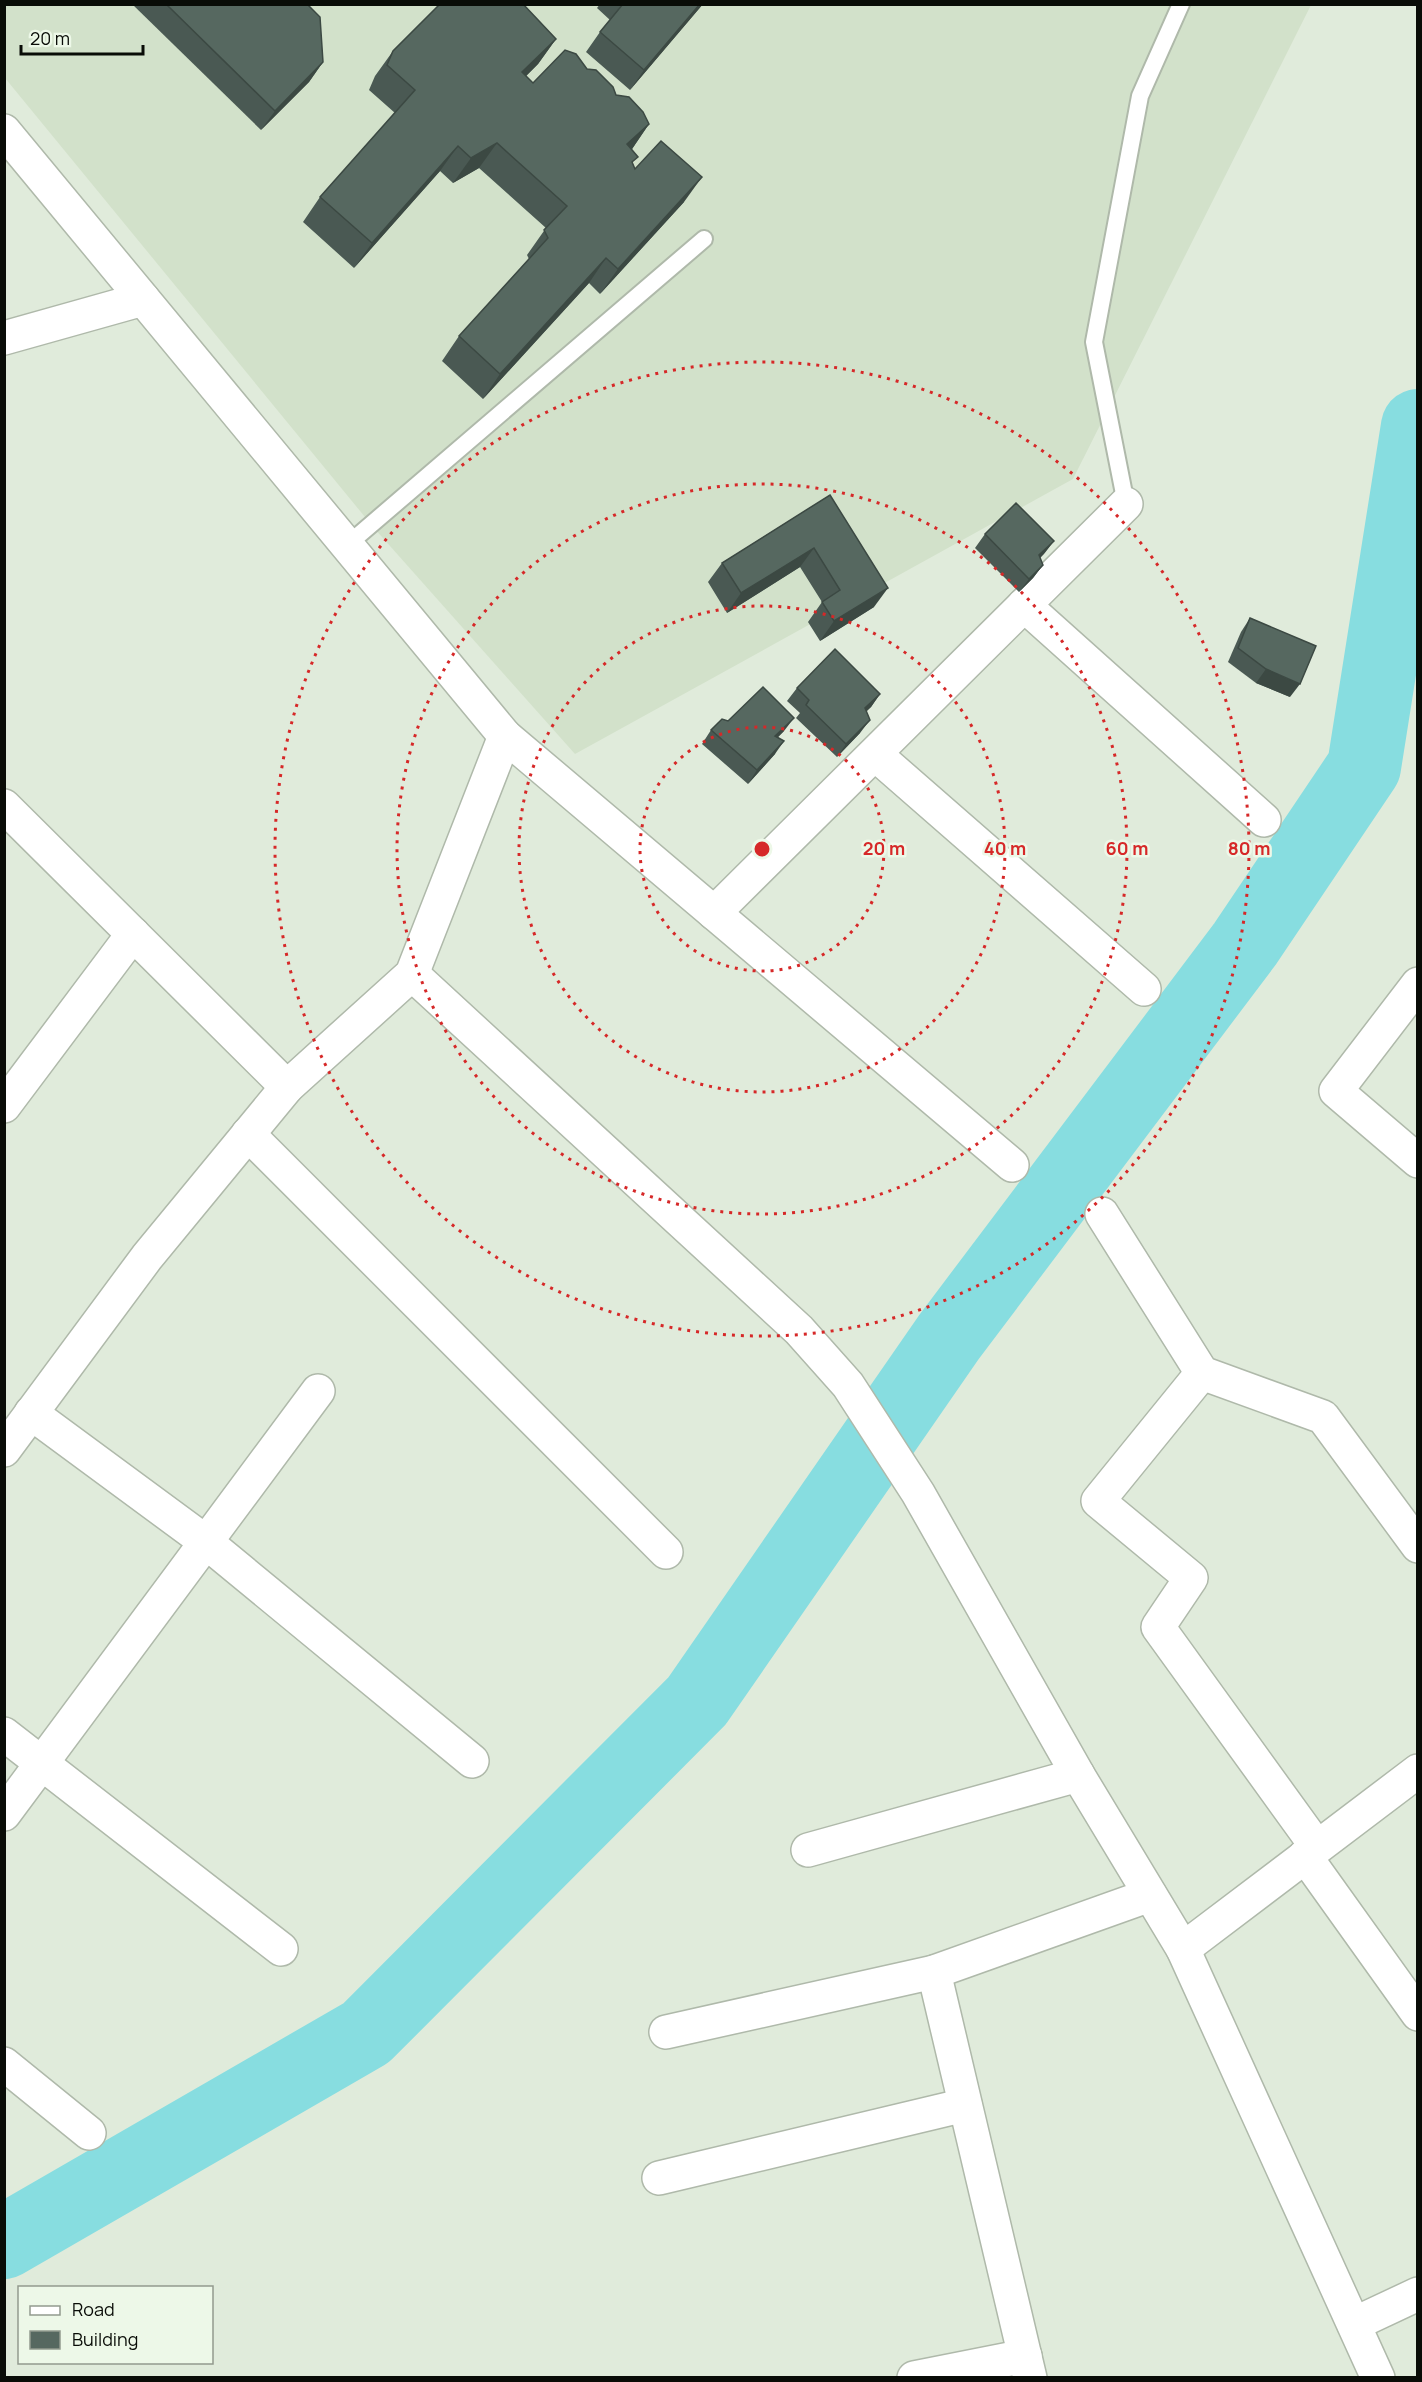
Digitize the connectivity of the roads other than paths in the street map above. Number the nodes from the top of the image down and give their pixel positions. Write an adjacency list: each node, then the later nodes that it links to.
1 (1181, 4): 6 (lane)
2 (4, 131): 4 (street)
3 (704, 239): 7 (lane)
4 (143, 299): 5 (street); 7 (street)
5 (4, 338)
6 (1126, 504): 8 (street)
7 (346, 546): 9 (street)
8 (1024, 605): 10 (street); 12 (street)
9 (505, 736): 13 (street); 15 (street)
10 (875, 754): 13 (street); 17 (street)
11 (5, 807): 14 (street)
12 (1264, 820)
13 (714, 913): 22 (street)
14 (133, 934): 18 (street); 19 (street)
15 (412, 974): 18 (street); 35 (street)
16 (1418, 984): 21 (street)
17 (1144, 989)
18 (287, 1087): 20 (street)
19 (4, 1107)
20 (248, 1134): 26 (street); 30 (street)
21 (1418, 1161)
22 (1012, 1165)
23 (1102, 1214): 24 (street)
24 (1202, 1373): 29 (street); 38 (street)
25 (318, 1391): 28 (street)
26 (31, 1413): 27 (street); 28 (street)
27 (4, 1450)
28 (206, 1542): 32 (street); 33 (street)
29 (1418, 1546)
30 (666, 1552)
31 (4, 1734): 33 (street)
32 (472, 1761)
33 (42, 1764): 36 (street); 40 (street)
34 (1418, 1771): 38 (street)
35 (1078, 1775): 37 (street); 39 (street)
36 (4, 1814)
37 (808, 1850)
38 (1311, 1852): 41 (street); 43 (street)
39 (1150, 1895): 41 (street); 42 (street)
40 (281, 1948)
41 (1183, 1949): 50 (street)
42 (934, 1972): 44 (street); 46 (street)
43 (1418, 2014)
44 (666, 2032)
45 (4, 2064): 47 (street)
46 (965, 2105): 48 (street); 51 (street)
47 (89, 2133)
48 (659, 2178)
49 (1418, 2294): 50 (street)
50 (1354, 2324): 53 (street)
51 (1027, 2367): 52 (street)
52 (914, 2378)
53 (1378, 2378)

